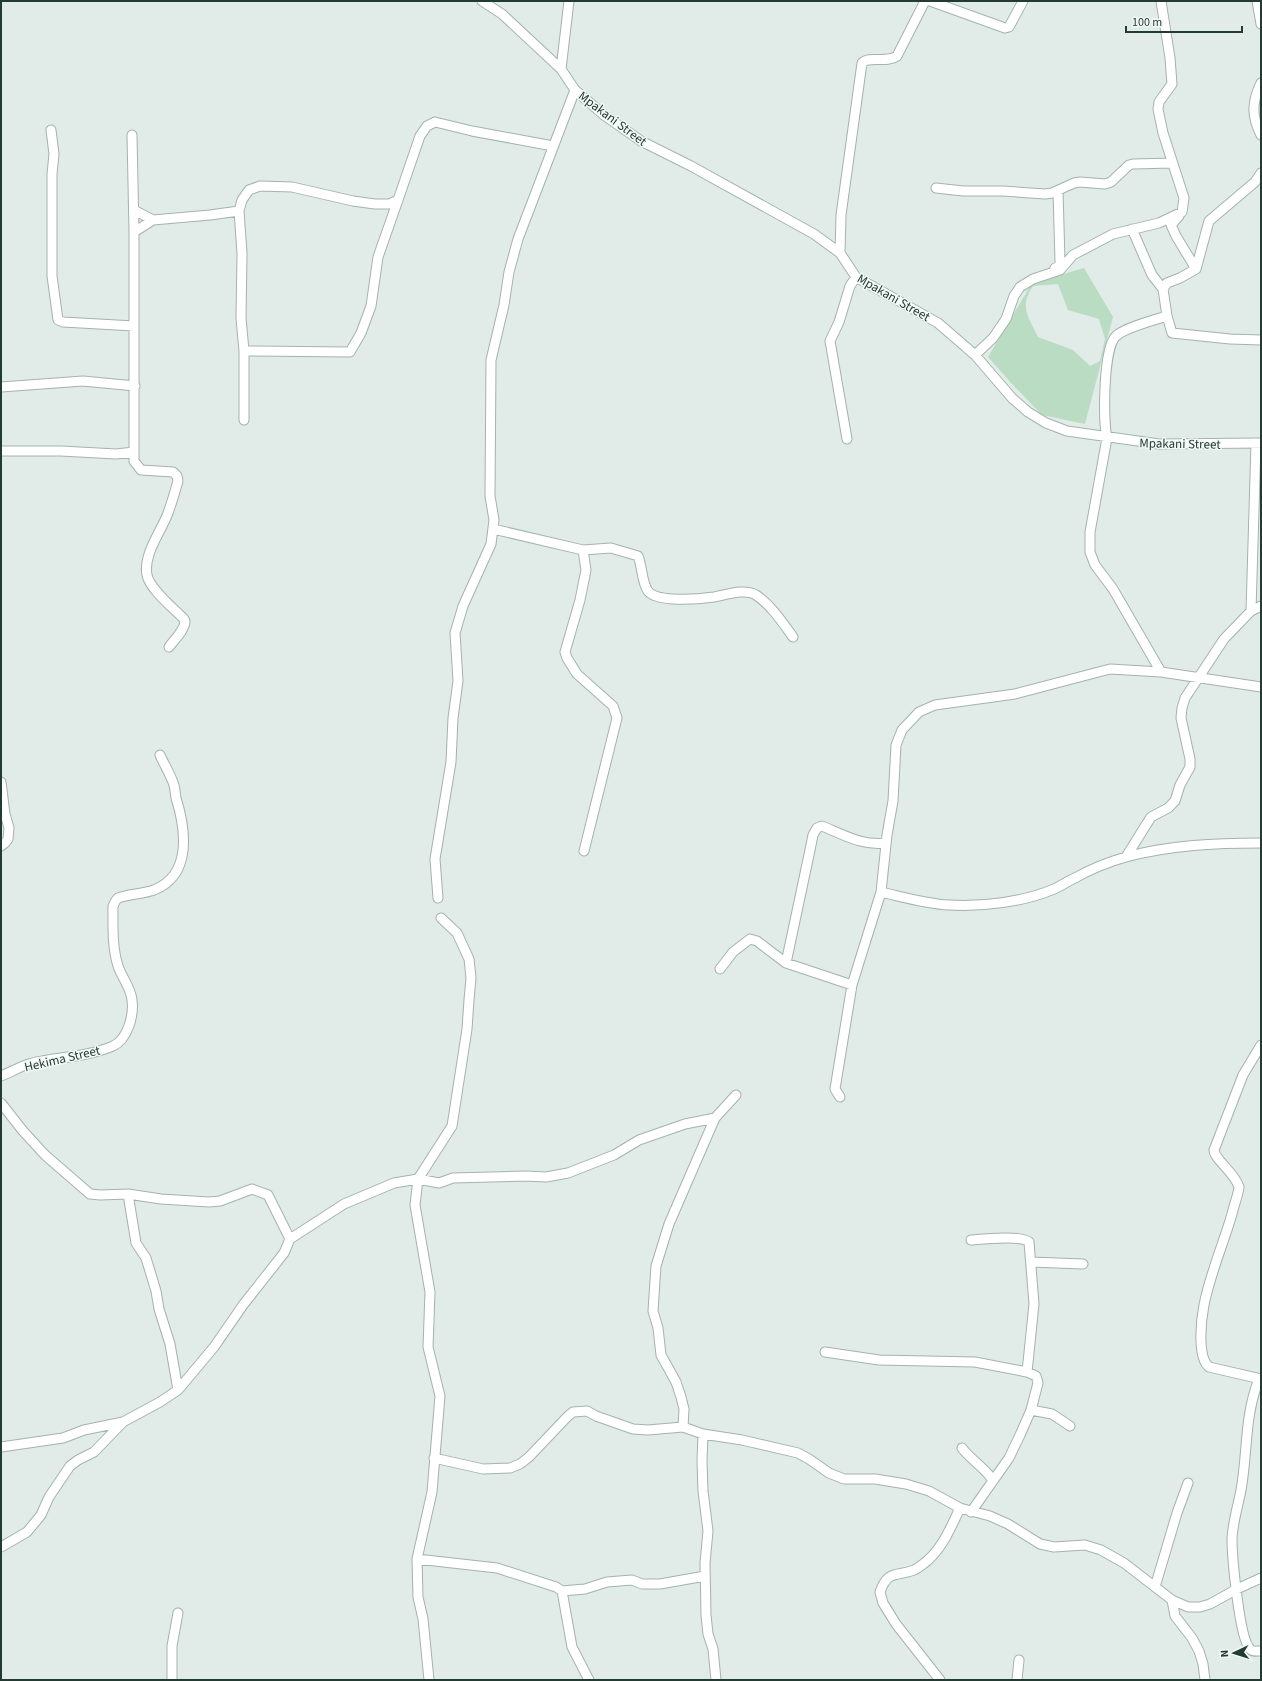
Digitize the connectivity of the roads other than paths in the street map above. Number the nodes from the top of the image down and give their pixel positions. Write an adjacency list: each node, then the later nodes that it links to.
1 (482, 1): 9 (street, Mpakani Street)
2 (570, 1): 9 (street)
3 (925, 1): 27 (street)
4 (930, 1): 5 (street)
5 (1023, 1)
6 (1161, 1): 16 (street)
7 (1256, 1): 8 (street)
8 (1261, 24)
9 (561, 70): 11 (street, Mpakani Street)
10 (1261, 83): 14 (street)
11 (575, 90): 15 (street); 27 (street, Mpakani Street)
12 (52, 130): 33 (street)
13 (132, 135): 21 (street)
14 (1261, 135)
15 (553, 146): 20 (street); 45 (street)
16 (1172, 163): 19 (street); 23 (street)
17 (1261, 173): 28 (street)
18 (936, 188): 19 (street)
19 (1058, 191): 30 (street)
20 (398, 200): 22 (street); 35 (street)
21 (134, 210): 24 (street); 26 (street)
22 (239, 211): 24 (street); 35 (street)
23 (1182, 212): 25 (street); 28 (street)
24 (153, 220): 26 (street)
25 (1132, 229): 31 (street); 36 (street)
26 (134, 232): 33 (street)
27 (840, 253): 29 (street, Mpakani Street)
28 (1196, 268): 31 (street)
29 (856, 277): 36 (street, Mpakani Street); 41 (street)
30 (1015, 288)
31 (1163, 289): 32 (street)
32 (1167, 316): 34 (street); 40 (street)
33 (134, 326): 37 (street)
34 (1261, 340)
35 (244, 351): 39 (street)
36 (975, 355): 40 (street, Mpakani Street)
37 (135, 386): 38 (street); 44 (street)
38 (1, 387)
39 (244, 420)
40 (1107, 438): 42 (street, Mpakani Street); 51 (street)
41 (847, 439)
42 (1258, 443): 48 (street)
43 (1, 451): 44 (street)
44 (134, 452): 50 (street)
45 (493, 529): 46 (street); 62 (street)
46 (583, 550): 49 (street); 59 (street)
47 (1261, 606): 48 (street)
48 (1251, 611): 52 (street)
49 (794, 637)
50 (170, 647)
51 (1161, 672): 52 (street); 56 (street)
52 (1199, 677): 53 (street); 60 (street)
53 (1261, 687)
54 (160, 755): 68 (street, Hekima Street)
55 (1, 782): 58 (street)
56 (886, 843): 61 (street); 64 (street)
57 (1261, 843): 60 (street)
58 (1, 846)
59 (584, 851)
60 (1126, 857): 61 (street)
61 (881, 892): 66 (street)
62 (438, 898)
63 (441, 918): 73 (street)
64 (786, 963): 65 (street); 66 (street)
65 (720, 969)
66 (852, 985): 70 (street)
67 (1261, 1045): 81 (street)
68 (1, 1076)
69 (736, 1095): 72 (street)
70 (840, 1097)
71 (1, 1103): 74 (street)
72 (715, 1118): 73 (street); 86 (street)
73 (418, 1179): 75 (street); 90 (street)
74 (128, 1194): 75 (street); 82 (street)
75 (290, 1240): 82 (street)
76 (971, 1240): 77 (street)
77 (1031, 1262): 78 (street); 80 (street)
78 (1083, 1264)
79 (825, 1352): 80 (street)
80 (1027, 1372): 83 (street)
81 (1260, 1379): 100 (street)
82 (178, 1390): 84 (street)
83 (1031, 1410): 85 (street); 91 (street)
84 (123, 1422): 88 (street); 95 (street)
85 (1070, 1426)
86 (683, 1427): 87 (street); 90 (street)
87 (703, 1434): 93 (street); 97 (street)
88 (1, 1447)
89 (962, 1448): 91 (street)
90 (434, 1458): 96 (street)
91 (992, 1479): 94 (street)
92 (1188, 1483): 99 (street)
93 (960, 1508): 94 (street); 110 (street)
94 (971, 1512): 99 (street)
95 (1, 1547)
96 (417, 1559): 101 (street); 107 (street)
97 (705, 1576): 101 (street); 109 (street)
98 (1261, 1578): 100 (street)
99 (1155, 1587): 102 (street)
100 (1237, 1589): 102 (street); 104 (street)
101 (562, 1591): 108 (street)
102 (1172, 1600): 112 (street)
103 (178, 1613): 106 (street)
104 (1261, 1651)
105 (1020, 1660): 111 (street)
106 (172, 1680)
107 (429, 1680)
108 (589, 1680)
109 (716, 1680)
110 (940, 1680)
111 (1017, 1680)
112 (1205, 1680)

